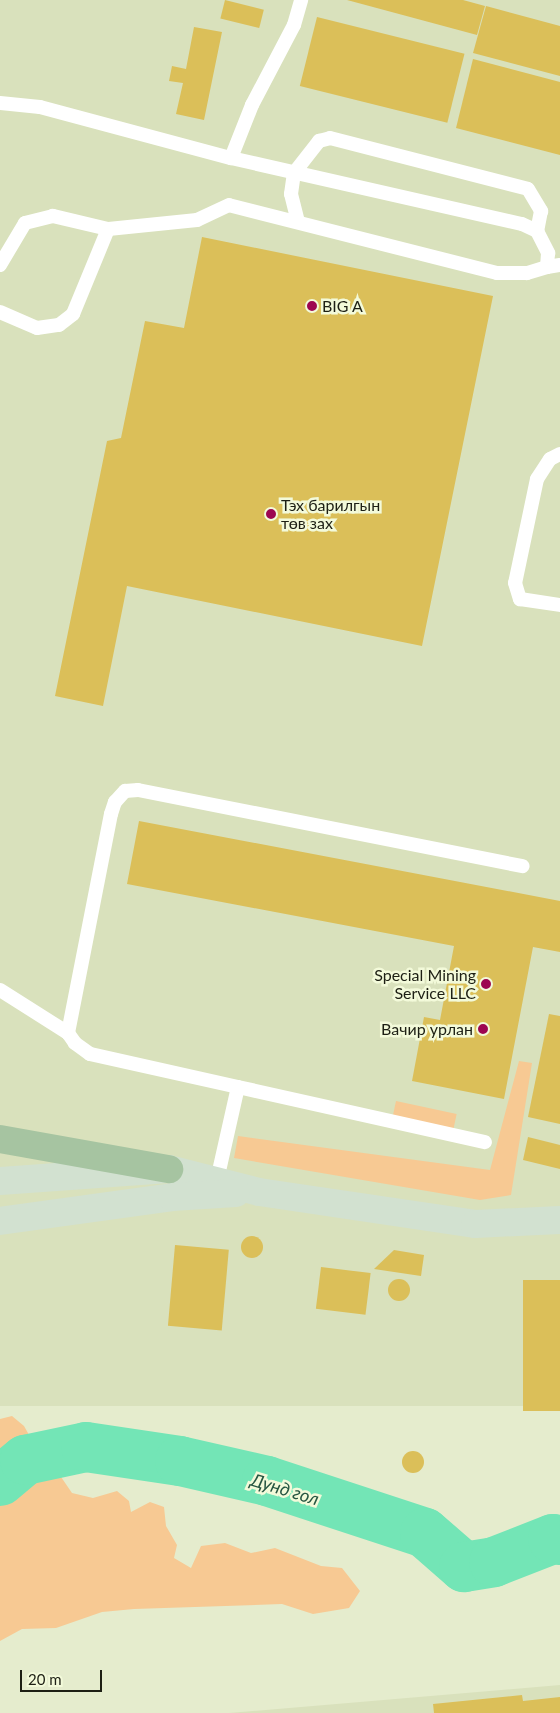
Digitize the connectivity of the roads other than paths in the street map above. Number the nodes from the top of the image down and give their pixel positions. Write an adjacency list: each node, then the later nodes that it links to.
1 (301, 0): 3 (lane)
2 (0, 103): 3 (lane)
3 (231, 158): 4 (lane)
4 (294, 173): 5 (lane); 7 (lane); 7 (lane)
5 (298, 222): 6 (lane); 9 (lane)
6 (108, 229): 8 (lane); 10 (lane)
7 (538, 231): 9 (lane)
8 (0, 265)
9 (554, 266)
10 (0, 312)
11 (560, 454): 12 (lane)
12 (560, 605)
13 (523, 866): 15 (lane)
14 (0, 990): 15 (lane)
15 (68, 1033): 16 (lane)
16 (238, 1087): 18 (lane); 20 (lane)
17 (0, 1140): 19 (main road)
18 (485, 1142)
19 (169, 1169): 20 (street); 21 (street)
20 (217, 1180): 22 (street)
21 (0, 1181)
22 (260, 1192): 23 (street); 24 (street)
23 (560, 1220)
24 (0, 1221)

